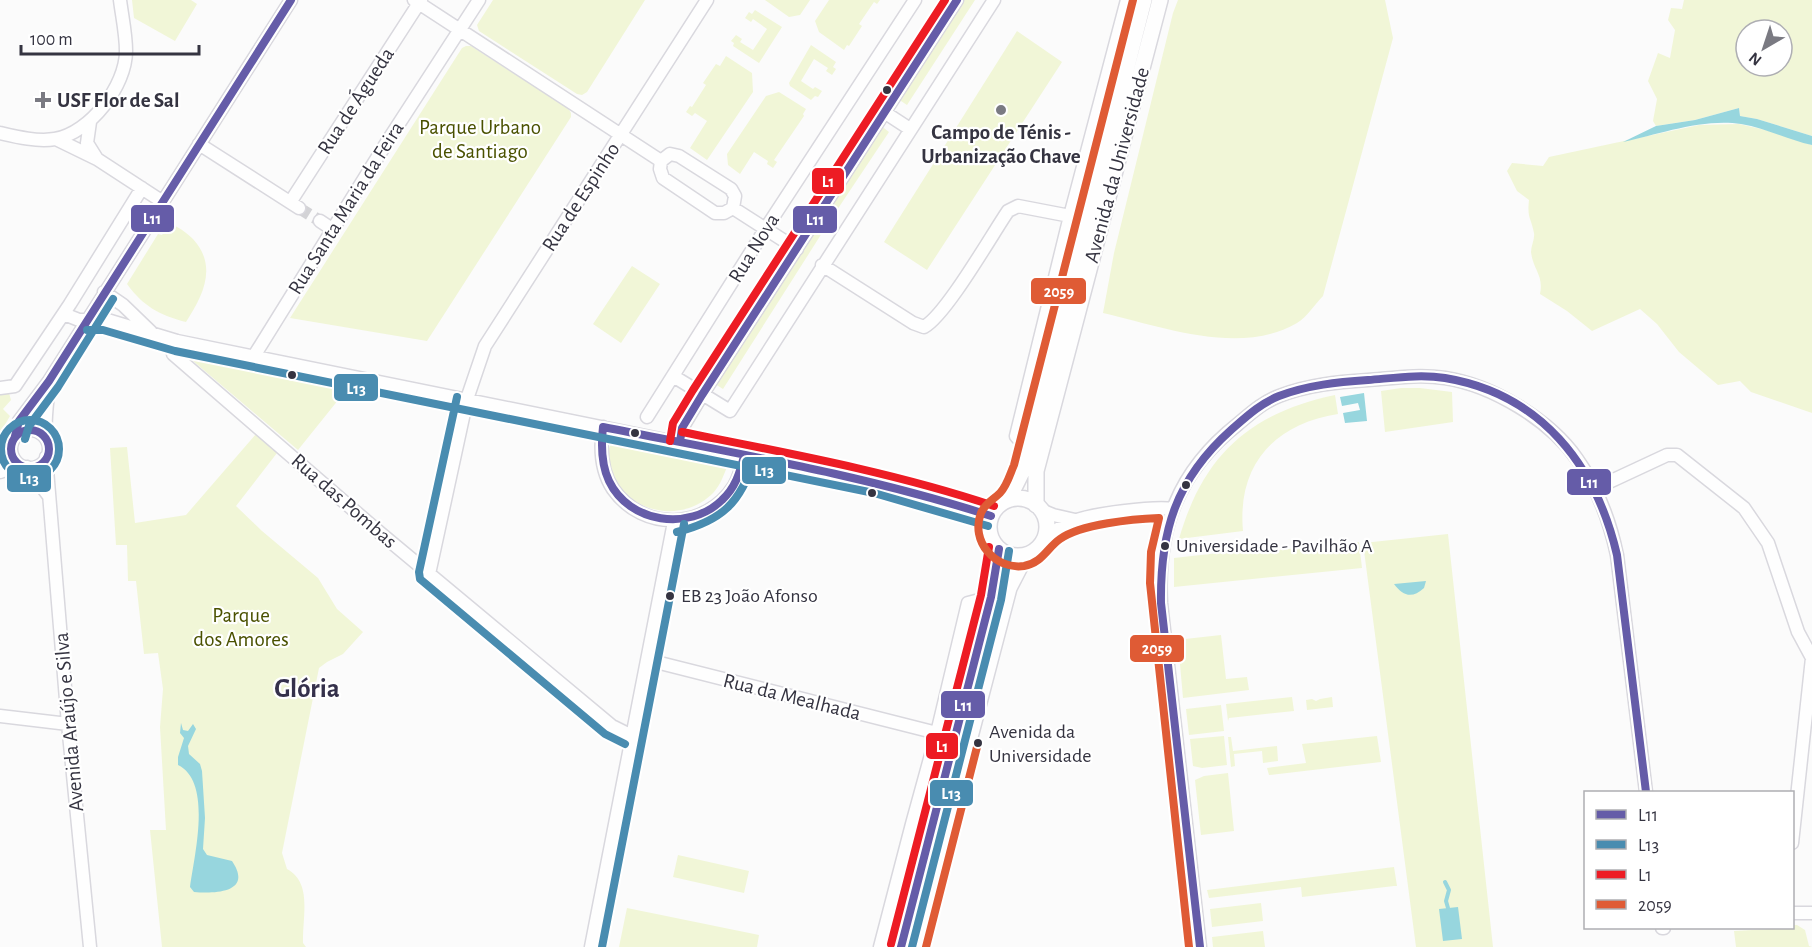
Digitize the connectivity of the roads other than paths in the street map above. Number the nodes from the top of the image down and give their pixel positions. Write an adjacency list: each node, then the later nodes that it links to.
1 (120, 0): 14 (street)
2 (291, 0): 19 (street)
3 (478, 0): 12 (street, Rua Santa Maria da Feira)
4 (707, 0): 17 (street, Rua de Espinho)
5 (915, 0): 27 (street, Rua Nova)
6 (957, 0): 13 (street, Rua Nova)
7 (994, 0): 15 (street)
8 (1127, 0): 25 (street, Avenida da Universidade)
9 (1144, 0): 47 (main road, Avenida da Universidade)
10 (1160, 0): 56 (main road, Avenida da Universidade)
11 (418, 1): 12 (street); 19 (street, Rua de Águeda)
12 (459, 29): 17 (street); 28 (street, Rua Santa Maria da Feira)
13 (884, 112): 15 (street); 29 (street, Rua Nova)
14 (90, 122): 18 (street); 20 (street)
15 (910, 129): 30 (street)
16 (0, 133): 18 (street)
17 (621, 134): 21 (street); 41 (street, Rua de Espinho)
18 (56, 139): 20 (street)
19 (199, 144): 23 (street)
20 (97, 159): 22 (street)
21 (661, 161): 24 (street); 24 (street)
22 (142, 188): 23 (street); 32 (street)
23 (163, 202): 31 (street)
24 (734, 208): 27 (street)
25 (1070, 216): 30 (street); 47 (street, Avenida da Universidade)
26 (320, 221): 28 (street)
27 (766, 228): 29 (street); 37 (street, Rua Nova)
28 (332, 229): 36 (street, Rua Santa Maria da Feira)
29 (797, 249): 40 (street, Rua Nova)
30 (822, 265): 40 (street)
31 (104, 292): 33 (street); 34 (street)
32 (64, 314): 33 (street); 39 (street)
33 (86, 320): 34 (street); 38 (street)
34 (151, 332): 36 (street)
35 (173, 354): 64 (street, Rua das Pombas)
36 (254, 356): 41 (street)
37 (673, 376): 40 (street); 42 (street, Rua Nova)
38 (49, 381): 44 (street); 45 (street)
39 (0, 388)
40 (702, 395): 46 (street, Rua Nova)
41 (467, 399): 43 (street); 64 (street, Rua de Espinho)
42 (647, 417)
43 (603, 427): 46 (street); 60 (street)
44 (46, 438): 45 (street); 50 (street)
45 (13, 440): 48 (street); 51 (street)
46 (680, 442): 49 (street)
47 (1028, 450): 55 (main road, Avenida da Universidade)
48 (0, 452)
49 (744, 456): 58 (street); 60 (street)
50 (46, 458): 51 (street); 54 (street, Avenida Araújo e Silva)
51 (23, 466): 52 (street); 54 (street)
52 (0, 472)
53 (1594, 489): 57 (street); 66 (street); 72 (street)
54 (49, 497): 69 (street, Avenida Araújo e Silva)
55 (1008, 500): 56 (main road); 58 (main road)
56 (1038, 508): 59 (street); 61 (main road)
57 (1173, 509): 59 (street); 82 (street)
58 (991, 516): 62 (main road)
59 (1075, 520): 61 (street)
60 (674, 522): 67 (street)
61 (1045, 538): 63 (main road)
62 (999, 549): 63 (main road); 65 (main road)
63 (1026, 555): 81 (main road)
64 (429, 573): 71 (street, Rua das Pombas)
65 (991, 597): 70 (street); 80 (main road)
66 (1812, 658): 73 (street)
67 (648, 660): 70 (street, Rua da Mealhada); 71 (street)
68 (0, 716): 69 (street)
69 (68, 724): 77 (street, Avenida Araújo e Silva)
70 (937, 733): 79 (street)
71 (630, 735): 78 (street)
72 (1646, 791)
73 (1795, 795): 74 (street)
74 (1794, 811)
75 (1812, 913): 76 (street)
76 (1794, 914)
77 (90, 947)
78 (591, 947)
79 (880, 947)
80 (901, 947)
81 (915, 947)
82 (1200, 947)

